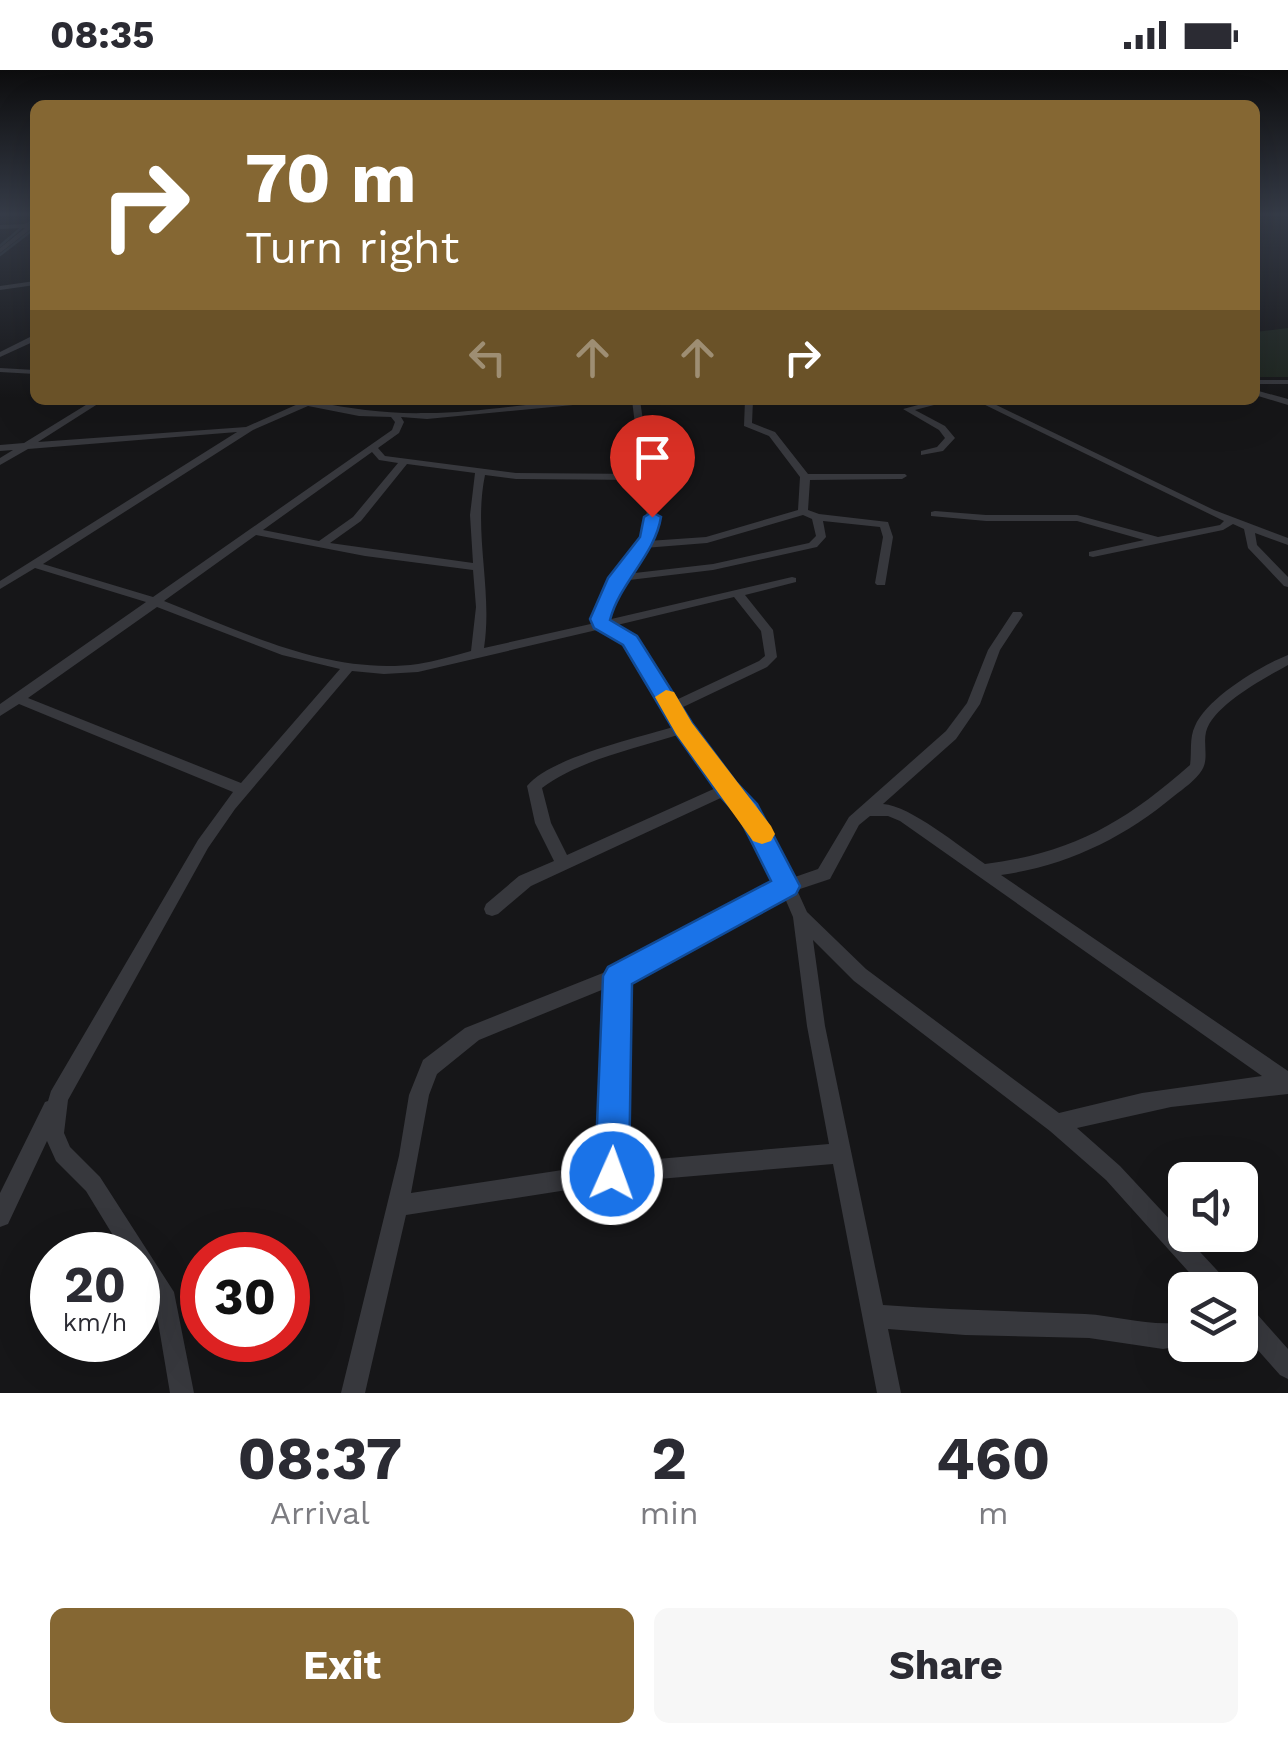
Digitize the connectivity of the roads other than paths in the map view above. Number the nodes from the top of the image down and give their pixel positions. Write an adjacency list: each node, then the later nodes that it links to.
1 (30, 285): 2 (street)
2 (0, 288)
3 (30, 340): 4 (street)
4 (0, 354)
5 (0, 370): 6 (street)
6 (30, 372)
7 (1260, 382): 8 (street)
8 (1288, 382)
9 (1260, 394): 10 (street)
10 (1288, 402)
11 (92, 405): 21 (street)
12 (303, 405): 20 (street)
13 (329, 405): 19 (street)
14 (542, 405): 19 (street)
15 (637, 405): 29 (street)
16 (748, 405): 30 (street)
17 (925, 405): 24 (street)
18 (989, 405): 34 (street)
19 (394, 415): 23 (street)
20 (250, 428): 21 (street); 42 (street)
21 (29, 445): 22 (street); 25 (street)
22 (0, 448)
23 (373, 448): 26 (street); 36 (street)
24 (924, 452)
25 (0, 462)
26 (404, 462): 27 (street); 39 (street)
27 (481, 470): 29 (street); 43 (street)
28 (902, 476): 30 (street)
29 (646, 477): 40 (street)
30 (806, 477): 31 (street)
31 (802, 512): 33 (street); 40 (street)
32 (935, 514): 37 (street)
33 (817, 517): 44 (street); 46 (street)
34 (1231, 521): 35 (street); 37 (street)
35 (1249, 529): 38 (street); 47 (street)
36 (255, 532): 39 (street); 50 (street)
37 (1159, 541): 41 (street)
38 (1288, 542)
39 (322, 544): 43 (street)
40 (644, 545): 44 (street)
41 (1092, 554)
42 (36, 565): 48 (street); 50 (street)
43 (477, 567): 53 (street)
44 (618, 578): 52 (street)
45 (792, 580): 49 (street)
46 (882, 583)
47 (1288, 584)
48 (0, 586)
49 (738, 594): 52 (street); 57 (street)
50 (157, 602): 55 (street); 56 (street)
51 (1017, 615): 62 (street)
52 (602, 624): 53 (street); 57 (street)
53 (477, 652): 55 (street)
54 (1288, 660): 64 (street)
55 (347, 670): 61 (street)
56 (18, 699): 58 (street); 61 (street)
57 (672, 707): 59 (street)
58 (0, 711)
59 (684, 728): 60 (street); 63 (street)
60 (727, 789): 63 (street); 65 (street)
61 (244, 790): 70 (street)
62 (866, 810): 64 (street); 65 (street)
63 (563, 863): 66 (street)
64 (982, 872): 69 (street)
65 (786, 886): 67 (street); 68 (street)
66 (492, 909)
67 (801, 917): 71 (street); 72 (street)
68 (618, 976): 73 (street); 74 (street)
69 (1288, 1084): 71 (street)
70 (58, 1098): 75 (street); 81 (street)
71 (1057, 1124): 76 (street)
72 (840, 1154): 73 (street); 77 (street)
73 (612, 1174): 74 (street)
74 (397, 1206): 82 (street)
75 (0, 1216)
76 (1204, 1272)
77 (872, 1316): 78 (street); 83 (street)
78 (1168, 1336)
79 (1258, 1336): 80 (street)
80 (1288, 1367)
81 (182, 1393)
82 (353, 1393)
83 (889, 1393)

